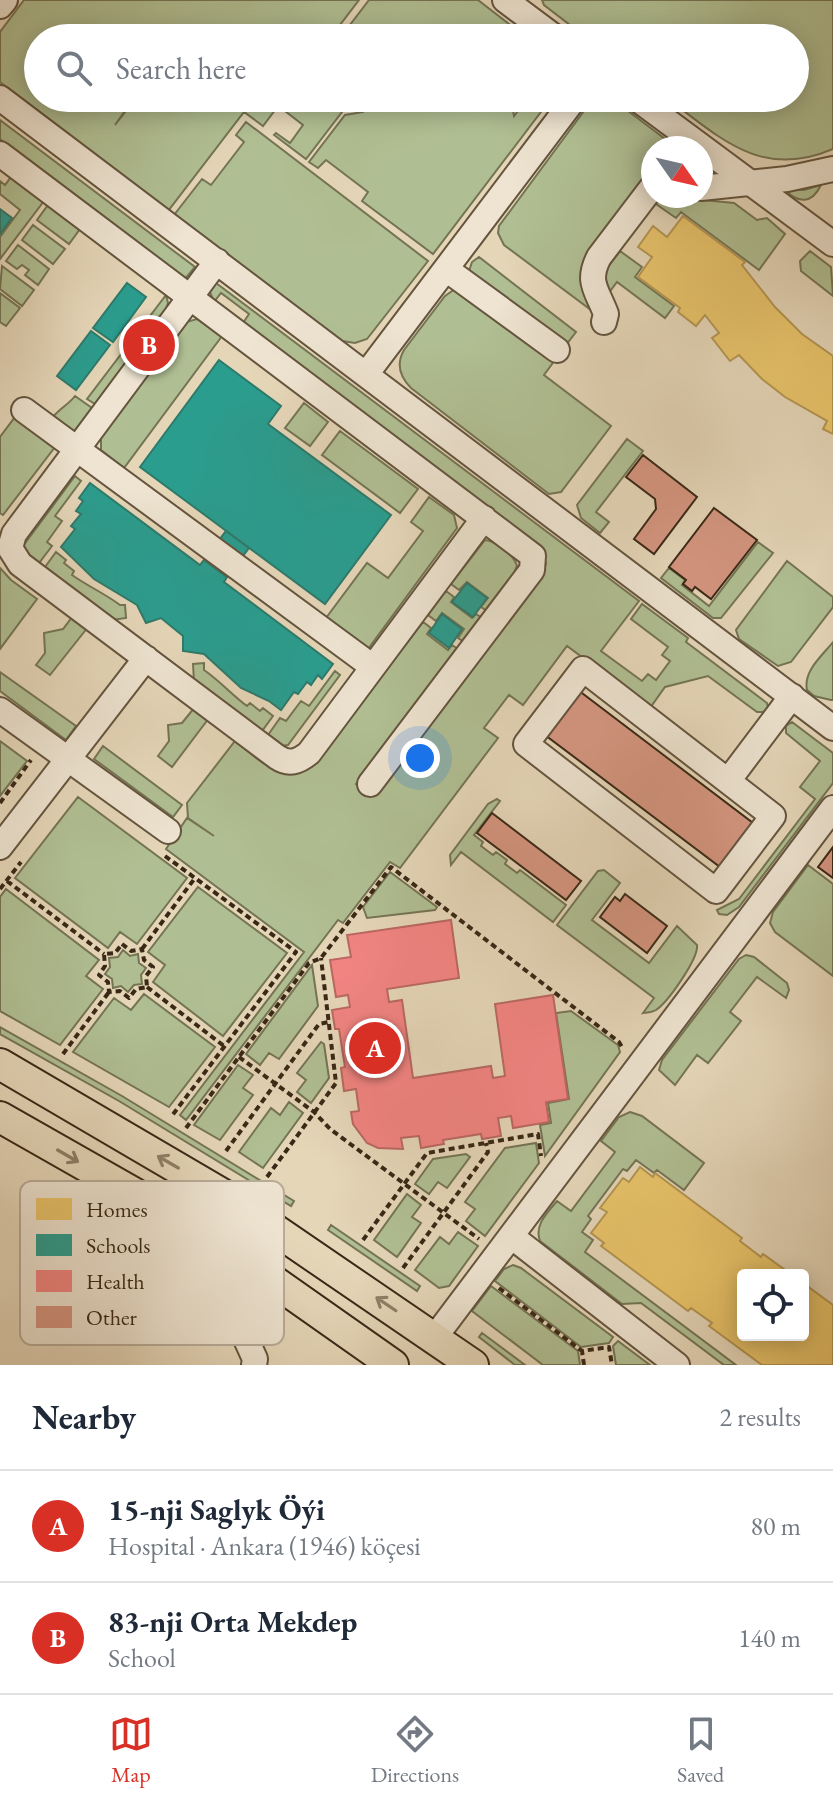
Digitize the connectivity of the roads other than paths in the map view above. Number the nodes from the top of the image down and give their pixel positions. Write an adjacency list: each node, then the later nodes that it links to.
1 (5, 0): 3 (street)
2 (505, 0): 4 (street)
3 (0, 6)
4 (537, 24)
5 (0, 98): 14 (street)
6 (564, 112): 15 (street)
7 (655, 112): 10 (street)
8 (0, 154): 16 (street)
9 (833, 169): 10 (street)
10 (751, 183): 11 (street); 13 (street)
11 (713, 187)
12 (641, 202): 17 (street)
13 (833, 244)
14 (217, 261): 16 (street); 19 (street)
15 (446, 269): 18 (street); 19 (street)
16 (191, 297): 21 (street); 22 (street)
17 (604, 322)
18 (557, 350)
19 (367, 373): 25 (street)
20 (24, 410): 21 (street)
21 (78, 448): 23 (street); 24 (street)
22 (484, 518): 24 (street); 30 (street)
23 (146, 658): 24 (street); 28 (street)
24 (373, 667)
25 (792, 696): 27 (street); 29 (street)
26 (0, 710): 28 (street)
27 (833, 728)
28 (67, 758): 32 (street); 33 (street)
29 (728, 781): 29 (street)
30 (370, 784)
31 (833, 808): 39 (street)
32 (164, 841)
33 (0, 847)
34 (0, 1064): 37 (main road, one-way to 34)
35 (0, 1117): 36 (main road, one-way to 36)
36 (113, 1181)
37 (200, 1181)
38 (284, 1235): 41 (main road, one-way to 38)
39 (511, 1236): 41 (street); 46 (street)
40 (284, 1288): 44 (main road)
41 (435, 1337): 45 (main road)
42 (249, 1345): 43 (street)
43 (254, 1365)
44 (393, 1365)
45 (473, 1365)
46 (677, 1365)

